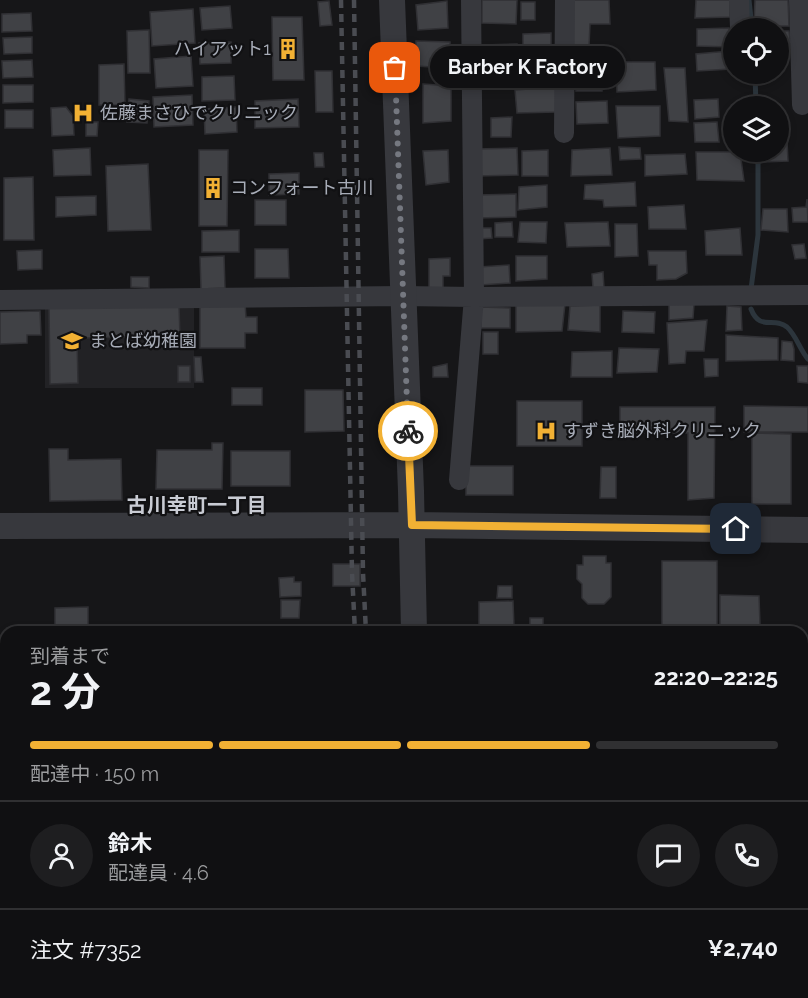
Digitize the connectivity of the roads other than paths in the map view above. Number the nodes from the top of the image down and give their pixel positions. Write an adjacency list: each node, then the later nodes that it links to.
1 (392, 0): 10 (street)
2 (471, 0): 11 (street)
3 (565, 0): 8 (street)
4 (739, 0): 6 (street)
5 (799, 0): 7 (street)
6 (740, 18)
7 (802, 105)
8 (564, 133)
9 (808, 295): 11 (street)
10 (403, 296): 11 (street); 12 (street); 14 (street)
11 (474, 297): 13 (street)
12 (0, 300)
13 (459, 480)
14 (412, 525): 15 (street); 16 (street); 17 (street)
15 (0, 526)
16 (808, 530)
17 (414, 626)

